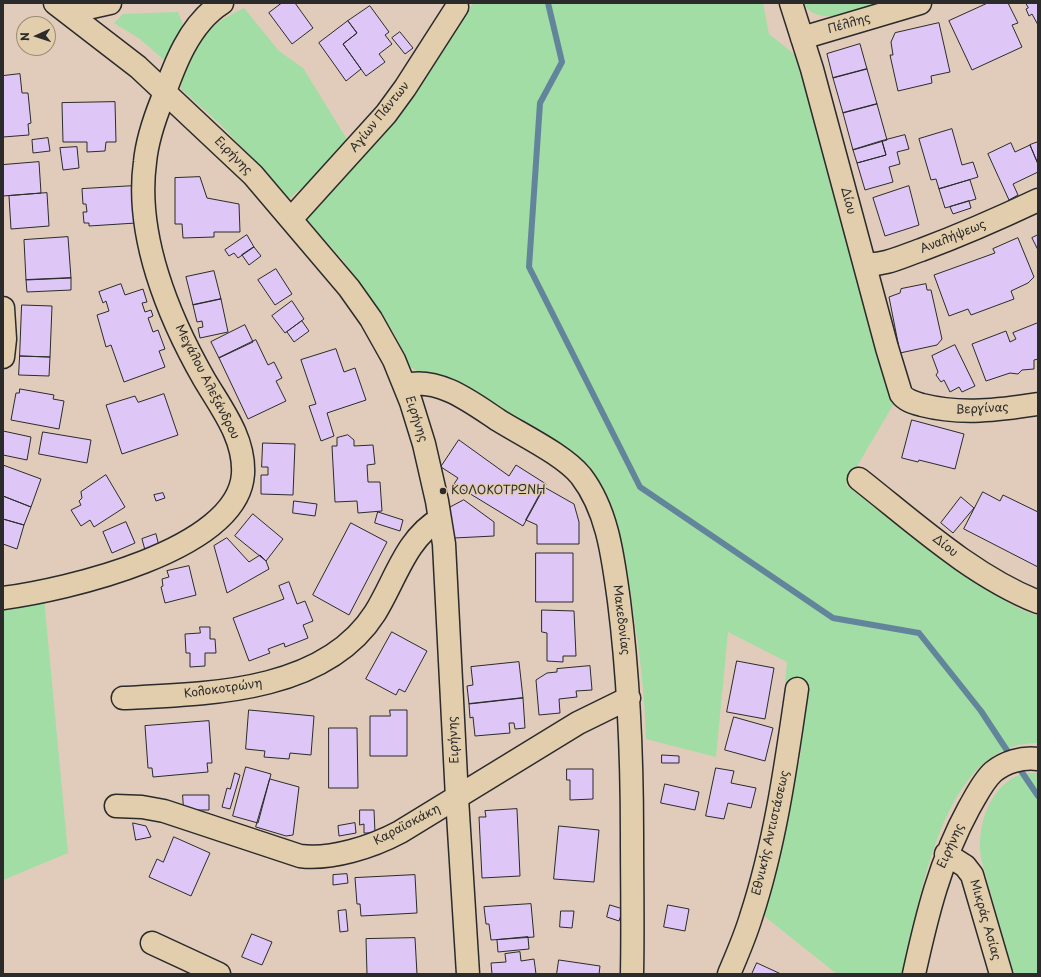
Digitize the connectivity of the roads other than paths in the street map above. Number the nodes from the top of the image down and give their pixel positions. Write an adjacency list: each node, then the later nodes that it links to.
1 (110, 3): 6 (street)
2 (791, 3): 7 (street, Δίου)
3 (920, 3): 7 (street, Πέλλης)
4 (216, 4): 8 (street, Μεγάλου Αλεξάνδρου)
5 (457, 7): 10 (street, Αγίων Πάντων)
6 (63, 9): 8 (street, Ειρήνης)
7 (802, 38): 11 (street, Δίου)
8 (165, 91): 10 (street, Ειρήνης); 19 (street, Μεγάλου Αλεξάνδρου)
9 (1038, 200): 11 (street, Αναλήψεως)
10 (292, 219): 14 (street, Ειρήνης)
11 (865, 264): 15 (street, Δίου)
12 (3, 308): 13 (street)
13 (3, 357)
14 (405, 385): 18 (street, Ειρήνης); 23 (street, Μακεδονίας)
15 (904, 398): 16 (street, Βεργίνας)
16 (1038, 404)
17 (859, 479): 20 (street, Δίου)
18 (440, 519): 22 (street, Κολοκοτρώνη); 25 (street, Ειρήνης)
19 (3, 598)
20 (1038, 602)
21 (797, 689): 32 (street, Εθνικής Αντιστάσεως)
22 (123, 698)
23 (629, 698): 25 (street, Καραϊσκάκη); 31 (street, Μακεδονίας)
24 (1035, 758): 27 (street, Ειρήνης)
25 (456, 798): 26 (street, Καραϊσκάκη); 30 (street, Ειρήνης)
26 (116, 806)
27 (946, 854): 33 (street, Ειρήνης); 34 (street, Μικράς Ασίας)
28 (152, 943): 29 (street)
29 (219, 974)
30 (468, 974)
31 (632, 974)
32 (729, 974)
33 (914, 974)
34 (1001, 974)

